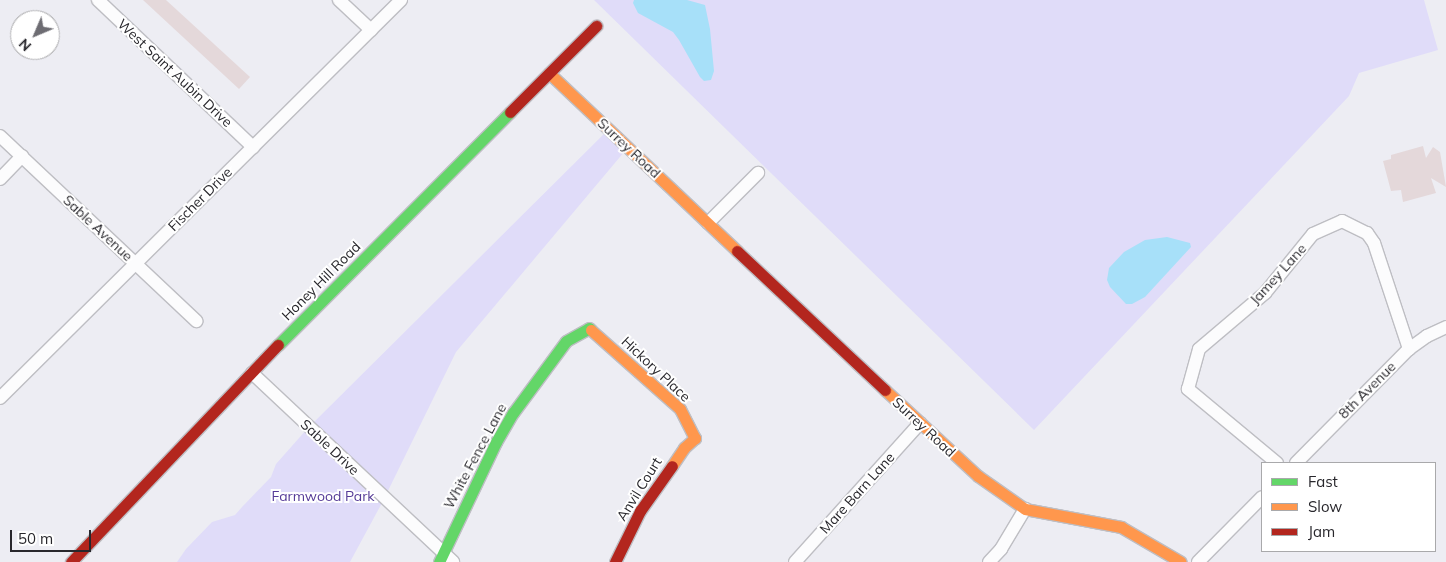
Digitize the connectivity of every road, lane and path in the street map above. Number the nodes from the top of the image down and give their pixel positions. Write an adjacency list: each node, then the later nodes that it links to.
1 (98, 0): 8 (street, West Saint Aubin Drive)
2 (339, 0): 5 (street)
3 (401, 0): 5 (street, Fischer Drive)
4 (596, 26): 6 (street, Honey Hill Road)
5 (370, 30): 8 (street, Fischer Drive)
6 (549, 73): 12 (street, Surrey Road); 18 (street, Honey Hill Road)
7 (0, 136): 9 (street, Sable Avenue)
8 (253, 147): 13 (street, Fischer Drive)
9 (22, 156): 11 (street); 13 (street, Sable Avenue)
10 (758, 173): 12 (street)
11 (0, 179)
12 (708, 224): 20 (street, Surrey Road)
13 (136, 263): 14 (street, Sable Avenue); 19 (street, Fischer Drive)
14 (196, 321)
15 (1446, 327): 17 (street, 8th Avenue)
16 (589, 328): 21 (street, Hickory Place); 26 (street, White Fence Lane)
17 (1409, 349): 22 (street, Jamey Lane); 23 (street, 8th Avenue)
18 (252, 373): 26 (street, Sable Drive); 27 (street, Honey Hill Road)
19 (0, 398)
20 (920, 423): 25 (street, Surrey Road); 30 (street, Mare Barn Lane)
21 (695, 438): 29 (street, Anvil Court)
22 (1276, 462)
23 (1297, 462)
24 (1261, 499): 33 (street)
25 (1025, 508): 31 (street); 32 (street, Surrey Road)
26 (441, 557): 28 (street, Sable Drive)
27 (71, 562)
28 (453, 562)
29 (616, 562)
30 (795, 562)
31 (989, 562)
32 (1181, 562)
33 (1198, 562)

